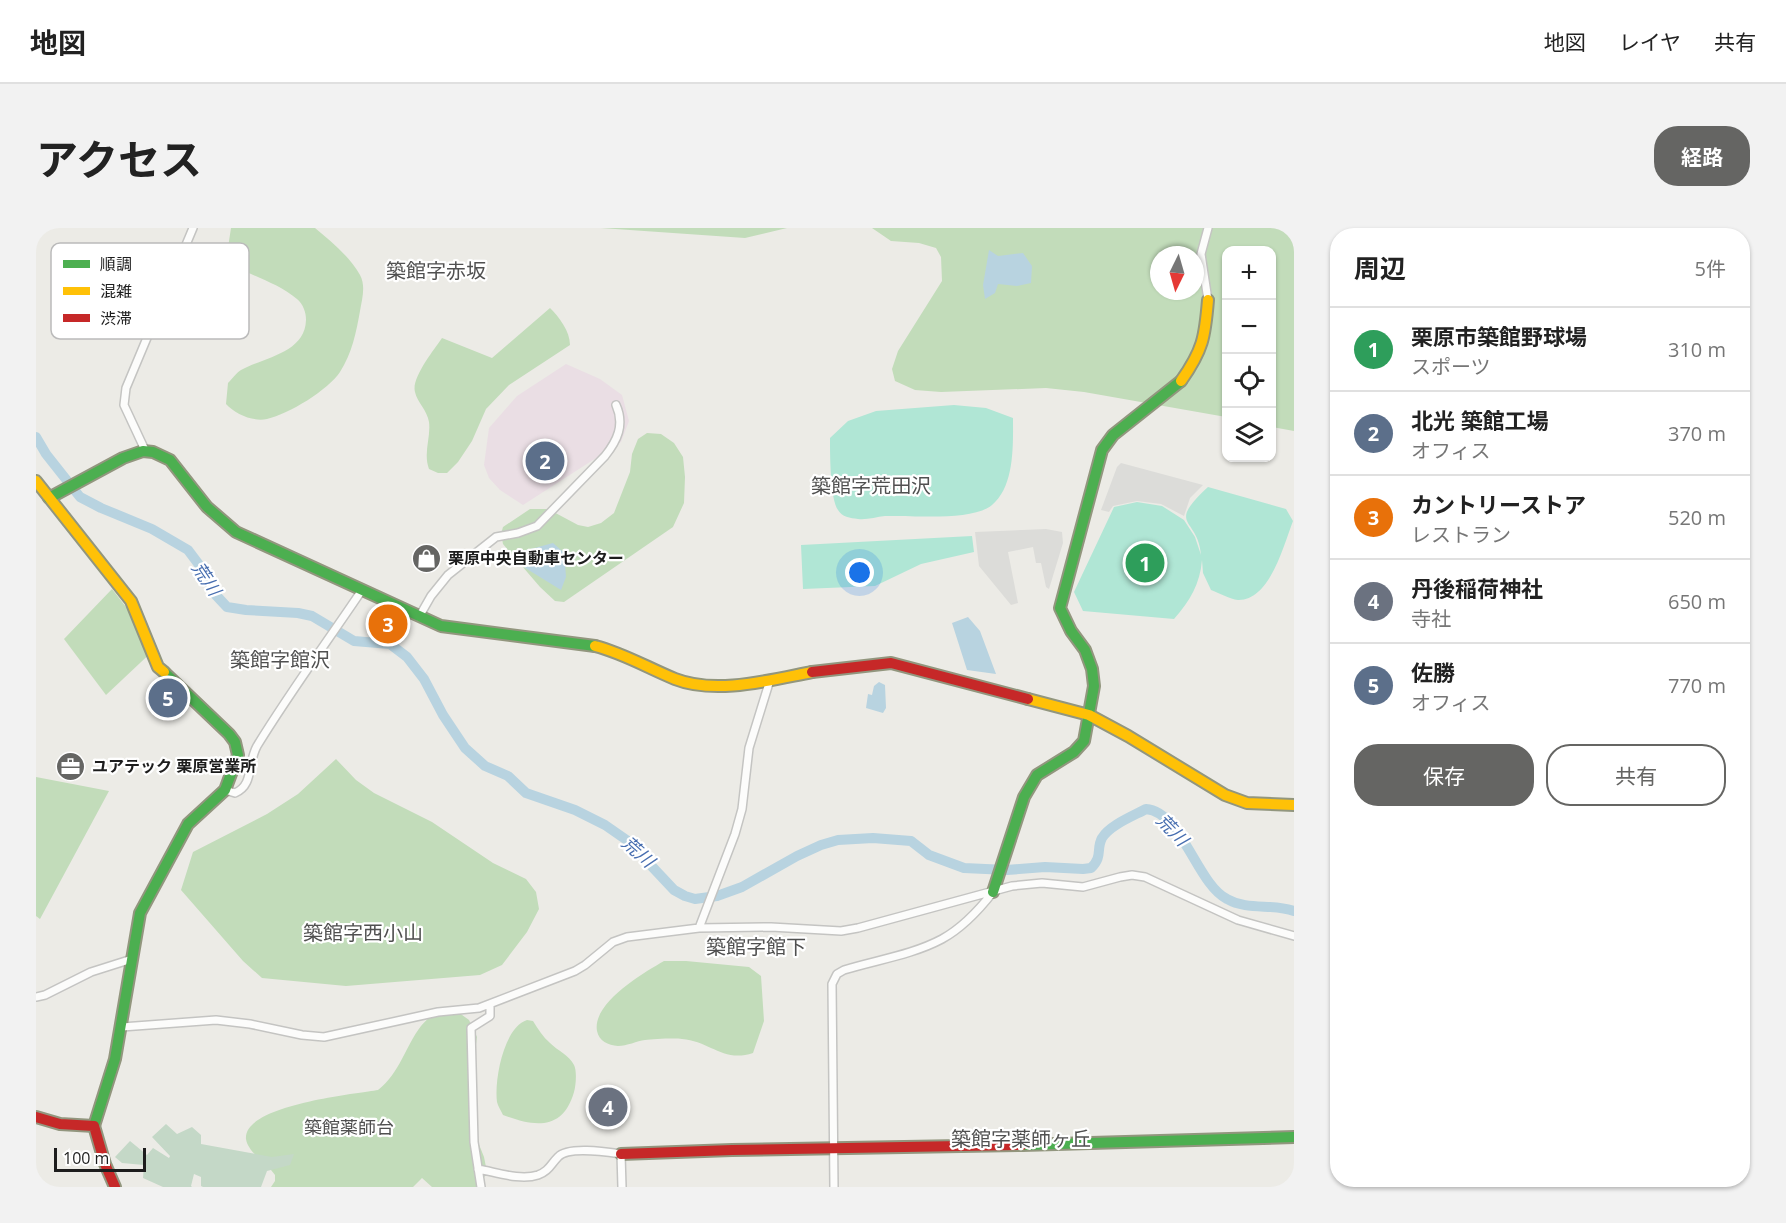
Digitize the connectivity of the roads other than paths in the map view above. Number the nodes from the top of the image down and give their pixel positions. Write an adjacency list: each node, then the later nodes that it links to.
1 (193, 228): 3 (street)
2 (1208, 228): 4 (street)
3 (187, 243)
4 (1208, 300): 13 (street)
5 (147, 339): 7 (street)
6 (616, 405): 11 (street)
7 (145, 450): 9 (street); 10 (street)
8 (36, 481): 9 (street)
9 (53, 495): 14 (street)
10 (362, 590): 11 (street); 14 (street)
11 (419, 617): 12 (street)
12 (770, 680): 13 (street); 17 (street)
13 (1089, 716): 15 (street); 16 (street)
14 (225, 790): 19 (street)
15 (1294, 805)
16 (993, 892): 17 (street); 18 (street); 26 (street)
17 (699, 928): 21 (street)
18 (1294, 936)
19 (132, 959): 20 (street); 22 (street)
20 (36, 997)
21 (490, 1004): 22 (street); 28 (street)
22 (122, 1027): 24 (street)
23 (36, 1117): 24 (street)
24 (94, 1126): 29 (street)
25 (1294, 1137): 26 (street)
26 (833, 1148): 27 (street); 32 (street)
27 (621, 1154): 28 (street); 31 (street)
28 (478, 1169): 30 (street)
29 (115, 1187)
30 (481, 1187)
31 (622, 1187)
32 (834, 1187)

